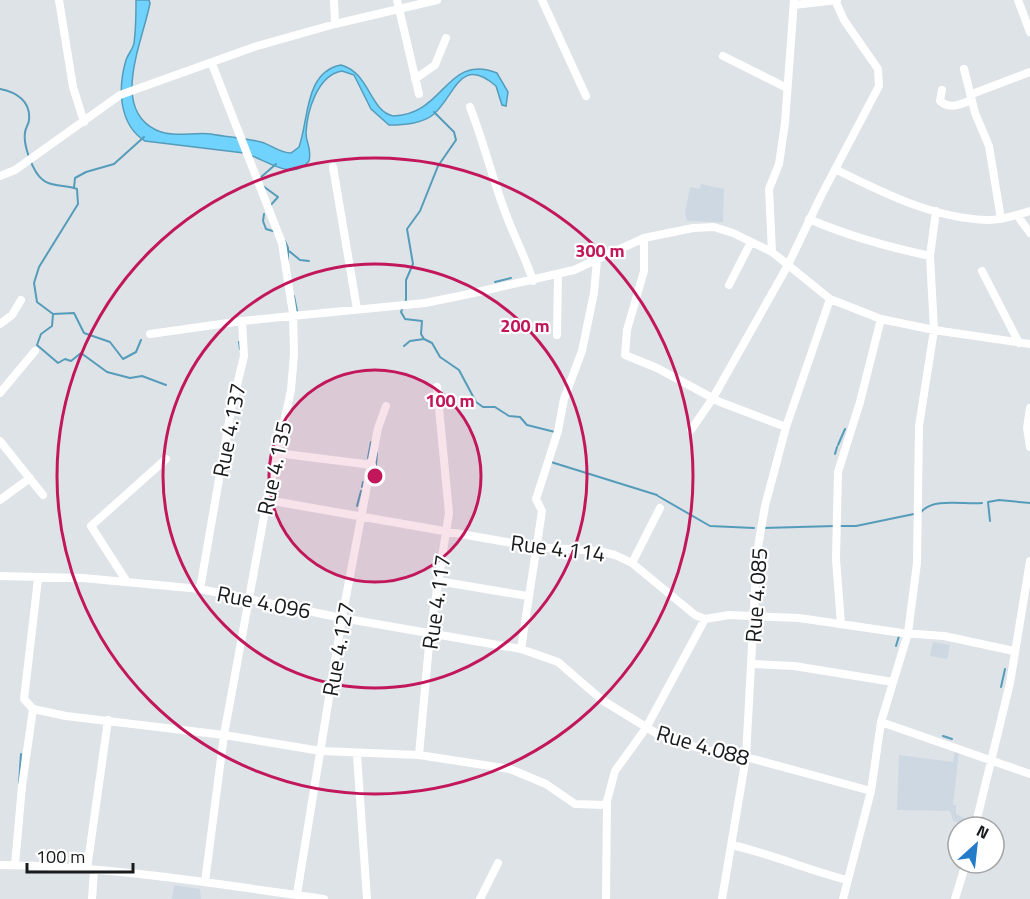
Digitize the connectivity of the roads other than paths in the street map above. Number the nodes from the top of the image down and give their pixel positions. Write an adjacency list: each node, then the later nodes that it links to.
1 (59, 0): 24 (street)
2 (334, 0): 10 (street)
3 (397, 0): 9 (street)
4 (438, 0): 9 (street)
5 (542, 0): 21 (street)
6 (836, 0): 8 (street); 26 (street)
7 (1018, 0): 11 (street)
8 (794, 3): 18 (street)
9 (399, 9): 10 (street); 17 (street)
10 (335, 24): 14 (street)
11 (1030, 32)
12 (446, 38): 17 (street)
13 (723, 56): 18 (street)
14 (212, 64): 24 (street); 47 (street, Rue 4.135)
15 (964, 69): 22 (street)
16 (1030, 72): 22 (street)
17 (416, 79): 20 (street)
18 (788, 88): 36 (street)
19 (942, 90): 22 (street)
20 (419, 94)
21 (586, 96)
22 (972, 97): 32 (street)
23 (470, 107): 42 (street)
24 (84, 122): 27 (street)
25 (333, 167): 46 (street)
26 (835, 169): 28 (street); 31 (street)
27 (0, 176)
28 (936, 211): 32 (street); 37 (street)
29 (1030, 212): 30 (street)
30 (1017, 215): 32 (street); 33 (street)
31 (809, 219): 37 (street); 39 (street)
32 (1001, 219)
33 (1030, 233)
34 (644, 238): 35 (street); 38 (street); 59 (street)
35 (751, 242): 36 (street); 43 (street)
36 (772, 252): 39 (street)
37 (930, 256): 51 (street)
38 (597, 260): 41 (street); 76 (street)
39 (789, 265): 44 (street); 59 (street)
40 (982, 271): 54 (street)
41 (558, 275): 42 (street); 53 (street)
42 (533, 281): 46 (street)
43 (729, 285)
44 (830, 299): 48 (street); 62 (street, Rue 4.085)
45 (21, 300): 50 (street)
46 (357, 309): 47 (street)
47 (293, 314): 49 (street); 66 (street, Rue 4.135)
48 (881, 319): 51 (street); 89 (street)
49 (242, 321): 52 (street); 83 (street, Rue 4.137)
50 (0, 324)
51 (934, 330): 54 (street); 90 (street)
52 (150, 334)
53 (557, 335)
54 (1019, 343): 55 (street)
55 (1030, 344)
56 (35, 351): 58 (street)
57 (437, 387): 75 (street, Rue 4.117)
58 (0, 393)
59 (713, 398): 62 (street); 63 (street)
60 (386, 406): 68 (street, Rue 4.127)
61 (1030, 408): 65 (street)
62 (786, 427): 86 (street, Rue 4.085)
63 (691, 430)
64 (0, 441): 69 (street)
65 (1030, 447)
66 (278, 453): 68 (street); 72 (street, Rue 4.135)
67 (166, 459): 82 (street)
68 (372, 465): 74 (street, Rue 4.127)
69 (30, 478): 70 (street); 71 (street)
70 (43, 495)
71 (0, 500)
72 (267, 500): 74 (street, Rue 4.114); 85 (street, Rue 4.135)
73 (660, 508): 78 (street)
74 (363, 516): 75 (street, Rue 4.114); 87 (street, Rue 4.127)
75 (446, 531): 76 (street, Rue 4.114); 81 (street, Rue 4.117)
76 (535, 548): 78 (street, Rue 4.114); 84 (street)
77 (1030, 561): 93 (street)
78 (632, 563): 88 (street, Rue 4.114)
79 (0, 576): 80 (street, Rue 4.096)
80 (38, 579): 82 (street, Rue 4.096); 96 (street)
81 (438, 581): 84 (street); 91 (street, Rue 4.117)
82 (127, 582): 83 (street, Rue 4.096)
83 (200, 589): 85 (street, Rue 4.096)
84 (527, 596): 92 (street)
85 (249, 601): 87 (street, Rue 4.096); 100 (street, Rue 4.135)
86 (752, 616): 88 (street); 89 (street); 94 (street, Rue 4.085)
87 (342, 618): 91 (street, Rue 4.096); 101 (street, Rue 4.127)
88 (705, 619): 99 (street)
89 (841, 624): 90 (street)
90 (908, 633): 93 (street); 95 (street)
91 (430, 634): 92 (street, Rue 4.096); 103 (street, Rue 4.117)
92 (521, 649): 99 (street, Rue 4.088)
93 (1014, 651): 105 (street)
94 (752, 664): 95 (street); 104 (street, Rue 4.085)
95 (893, 682): 98 (street)
96 (33, 709): 97 (street); 113 (street)
97 (108, 720): 100 (street); 114 (street)
98 (881, 722): 105 (street); 107 (street)
99 (646, 728): 104 (street, Rue 4.088); 108 (street)
100 (224, 735): 101 (street); 117 (street, Rue 4.135)
101 (321, 752): 102 (street); 118 (street, Rue 4.127)
102 (357, 755): 103 (street); 122 (street)
103 (419, 755): 108 (street)
104 (746, 757): 107 (street, Rue 4.088); 110 (street, Rue 4.085)
105 (990, 760): 106 (street); 109 (street)
106 (1030, 772)
107 (871, 791): 116 (street)
108 (606, 805): 124 (street)
109 (978, 815)
110 (732, 845): 116 (street); 125 (street, Rue 4.085)
111 (498, 862): 123 (street)
112 (0, 864): 113 (street)
113 (15, 865): 114 (street)
114 (90, 870): 117 (street); 120 (street)
115 (962, 875): 127 (street)
116 (847, 880): 126 (street)
117 (205, 882): 118 (street)
118 (297, 894): 119 (street)
119 (311, 898): 121 (street)
120 (92, 899)
121 (324, 899)
122 (367, 899)
123 (480, 899)
124 (606, 899)
125 (722, 899)
126 (843, 899)
127 (955, 899)

